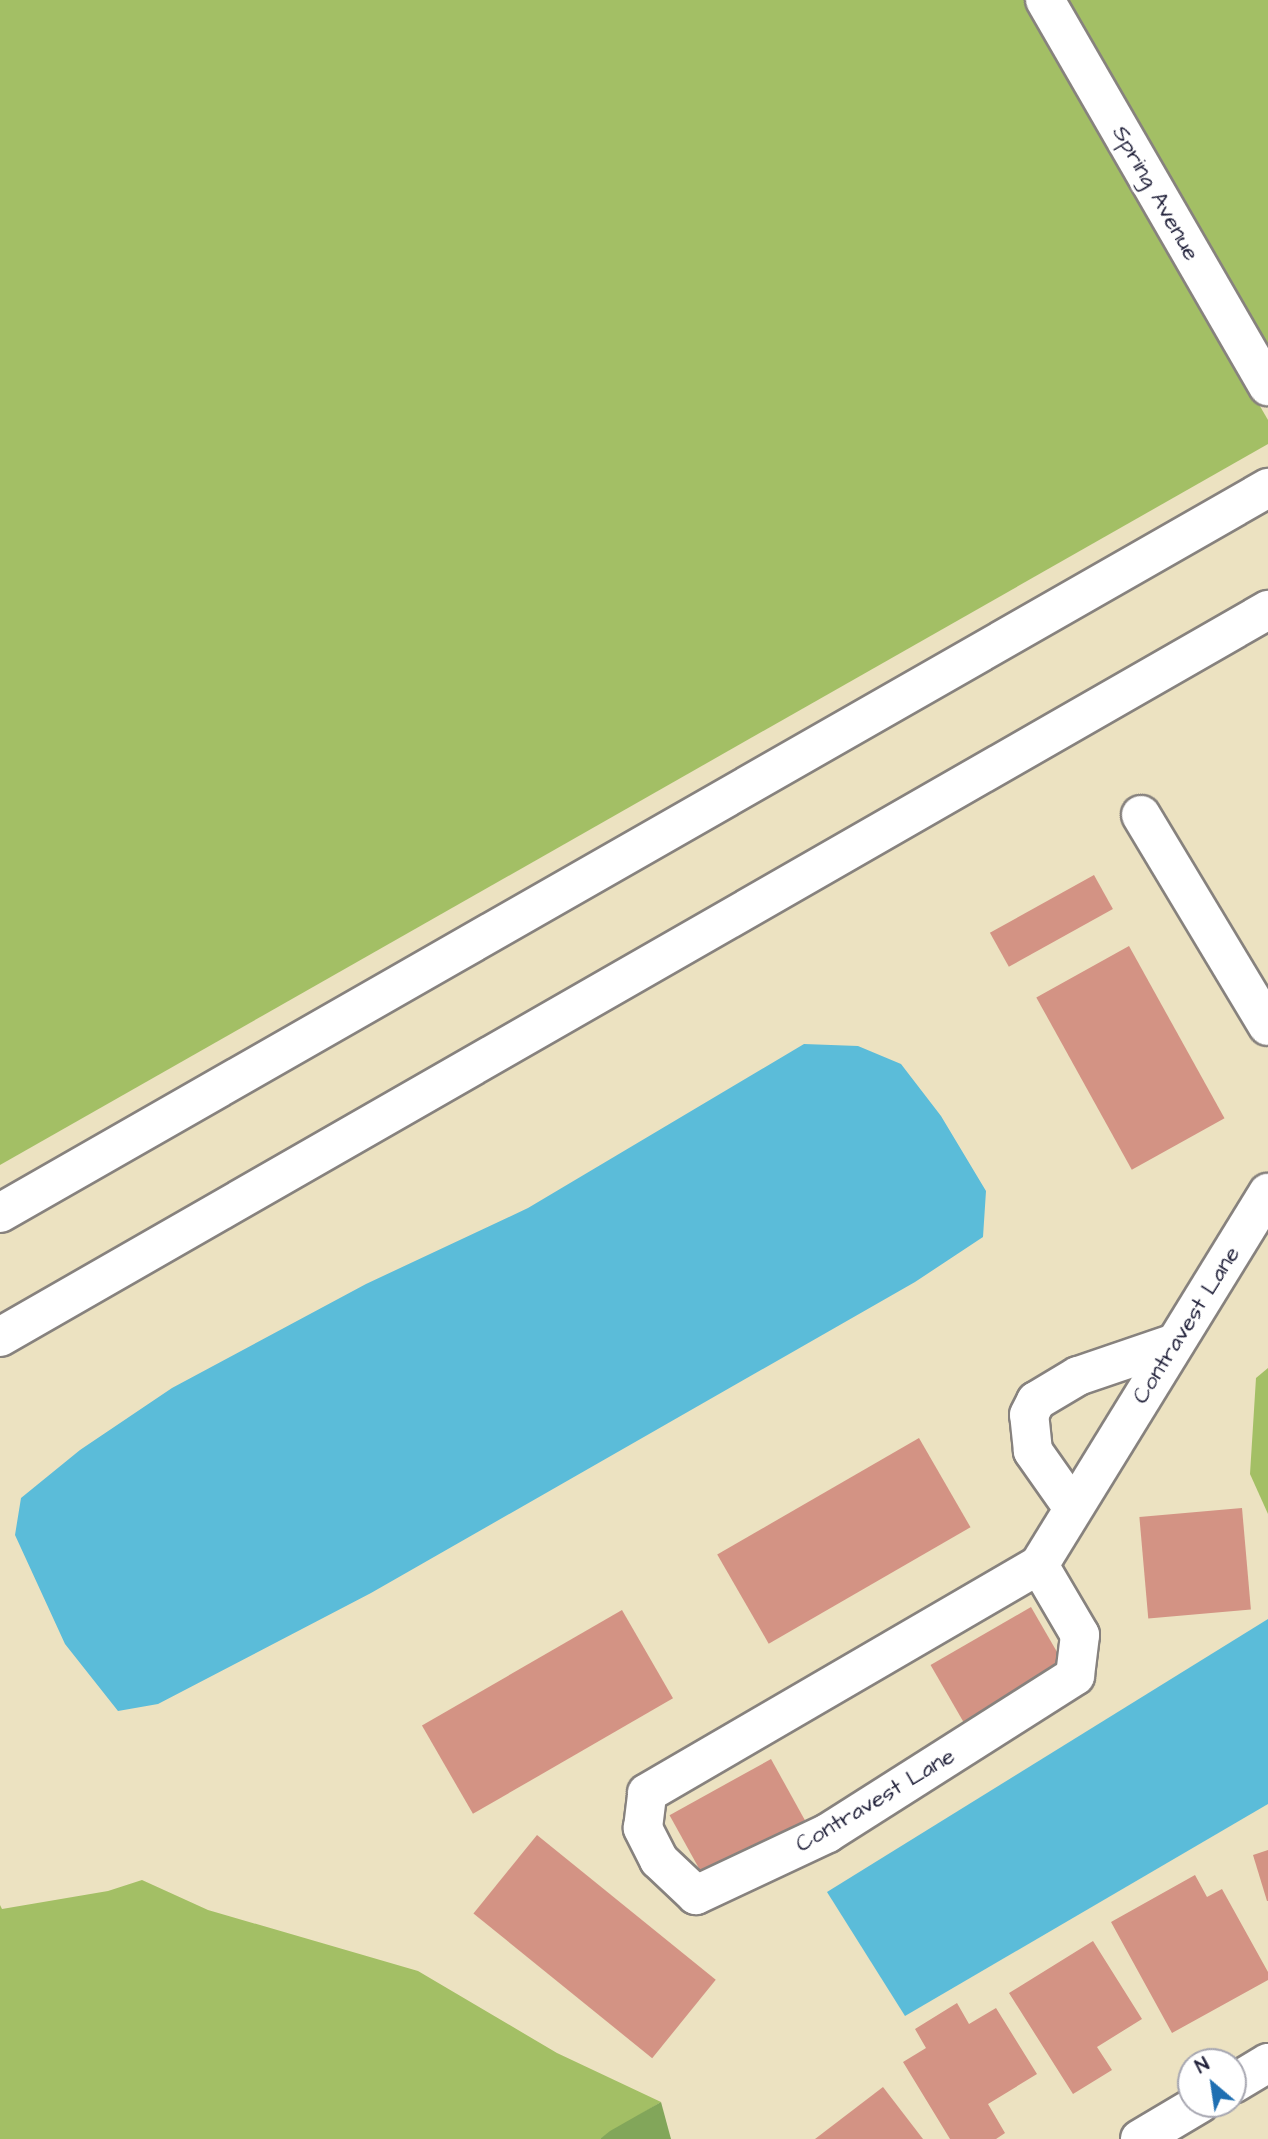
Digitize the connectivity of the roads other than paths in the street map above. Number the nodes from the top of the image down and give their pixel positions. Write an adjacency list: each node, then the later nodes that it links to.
1 (1045, 0): 2 (main road, Spring Avenue)
2 (1268, 386)
3 (1268, 488): 8 (main road)
4 (1268, 610): 9 (main road)
5 (1141, 815): 6 (main road)
6 (1268, 1026)
7 (1268, 1193): 10 (main road, Contravest Lane)
8 (0, 1213)
9 (0, 1337)
10 (1175, 1343): 11 (main road, Contravest Lane); 11 (main road)
11 (1073, 1508): 12 (main road, Contravest Lane)
12 (1039, 1565): 12 (main road, Contravest Lane)
13 (1268, 2063): 14 (main road)
14 (1247, 2076)
15 (1177, 2117): 16 (main road)
16 (1140, 2139)

